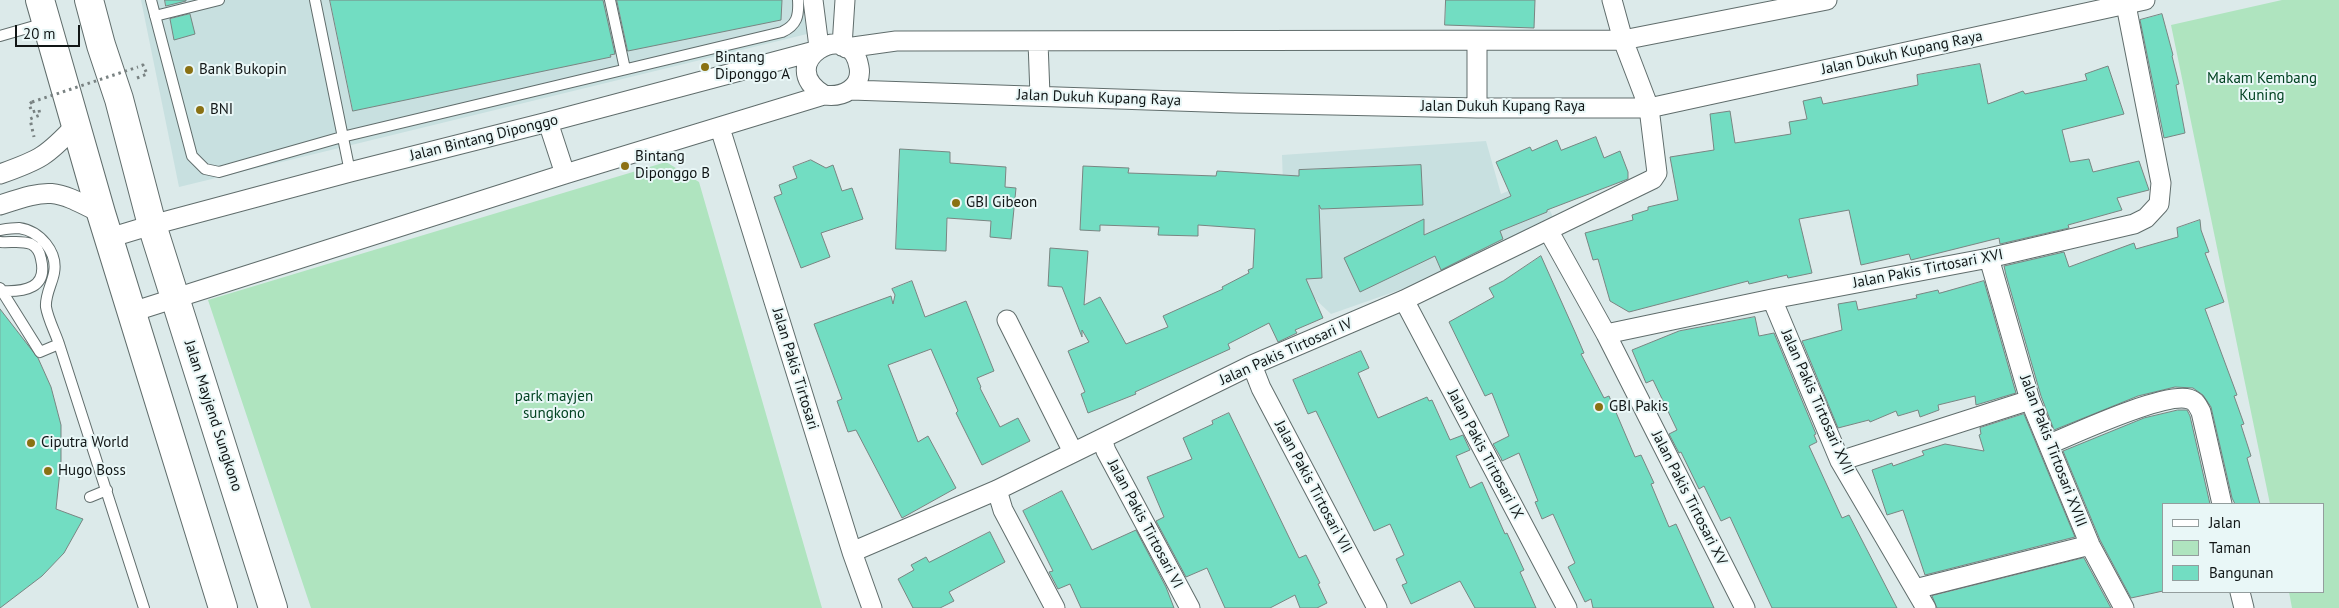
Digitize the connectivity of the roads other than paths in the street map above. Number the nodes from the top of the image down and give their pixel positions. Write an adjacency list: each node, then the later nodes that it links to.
1 (89, 0): 36 (main road, Jalan Mayjend Sungkono)
2 (151, 0): 15 (lane)
3 (219, 0): 15 (lane)
4 (315, 0): 31 (lane)
5 (610, 0): 22 (lane)
6 (798, 0): 22 (lane)
7 (813, 0): 21 (street)
8 (845, 0): 20 (street)
9 (1612, 0): 17 (street)
10 (1827, 0): 13 (street)
11 (2144, 0): 12 (street, Jalan Dukuh Kupang Raya)
12 (2125, 2): 27 (street, Jalan Dukuh Kupang Raya); 41 (street, Jalan Pakis Tirtosari XVI)
13 (1776, 5): 17 (street)
14 (43, 12): 16 (lane); 29 (main road)
15 (155, 16): 31 (lane)
16 (0, 36)
17 (1623, 40): 18 (street); 27 (street)
18 (1477, 41): 19 (street); 26 (street)
19 (1038, 42): 20 (street); 25 (street)
20 (844, 47): 21 (street); 23 (street)
21 (817, 49): 24 (street); 28 (street, Jalan Bintang Diponggo)
22 (625, 69): 31 (lane)
23 (851, 90): 24 (street); 25 (street, Jalan Dukuh Kupang Raya)
24 (824, 95): 30 (street)
25 (1040, 95): 26 (street, Jalan Dukuh Kupang Raya)
26 (1477, 108): 27 (street, Jalan Dukuh Kupang Raya)
27 (1649, 108): 39 (street, Jalan Pakis Tirtosari IV)
28 (548, 122): 32 (street, Jalan Bintang Diponggo); 34 (street)
29 (76, 125): 33 (street); 37 (main road)
30 (720, 128): 34 (street); 61 (street, Jalan Pakis Tirtosari)
31 (342, 137): 32 (lane)
32 (350, 172): 36 (street, Jalan Bintang Diponggo)
33 (0, 174)
34 (565, 174): 43 (street)
35 (0, 205): 37 (street)
36 (152, 225): 37 (street, Jalan Bintang Diponggo); 43 (main road, Jalan Mayjend Sungkono)
37 (105, 226): 46 (main road)
38 (0, 230): 49 (lane)
39 (1548, 230): 45 (street, Jalan Pakis Tirtosari IV); 48 (street)
40 (0, 242): 42 (lane)
41 (1990, 258): 44 (street, Jalan Pakis Tirtosari XVI); 51 (street, Jalan Pakis Tirtosari XVIII)
42 (1, 289): 49 (lane)
43 (175, 298): 46 (street); 66 (main road, Jalan Mayjend Sungkono)
44 (1772, 299): 48 (street, Jalan Pakis Tirtosari XVI); 55 (street, Jalan Pakis Tirtosari XVII)
45 (1404, 300): 50 (street, Jalan Pakis Tirtosari IV); 71 (street, Jalan Pakis Tirtosari IX)
46 (132, 312): 65 (main road)
47 (1007, 320): 54 (street)
48 (1606, 334): 72 (street, Jalan Pakis Tirtosari XV)
49 (59, 344): 56 (lane)
50 (1252, 365): 52 (street, Jalan Pakis Tirtosari IV); 70 (street, Jalan Pakis Tirtosari VII)
51 (2030, 400): 53 (street, Jalan Pakis Tirtosari XVIII); 55 (street)
52 (1102, 438): 54 (street, Jalan Pakis Tirtosari IV); 69 (street, Jalan Pakis Tirtosari VI)
53 (2050, 444): 59 (street); 60 (street, Jalan Pakis Tirtosari XVIII)
54 (1073, 452): 57 (street, Jalan Pakis Tirtosari IV)
55 (1840, 461): 62 (street, Jalan Pakis Tirtosari XVII)
56 (107, 490): 58 (lane); 64 (lane)
57 (997, 490): 61 (street, Jalan Pakis Tirtosari IV); 68 (street)
58 (90, 497)
59 (2222, 503)
60 (2090, 545): 62 (street); 74 (street, Jalan Pakis Tirtosari XVIII)
61 (852, 552): 67 (street, Jalan Pakis Tirtosari)
62 (1915, 588): 73 (street, Jalan Pakis Tirtosari XVII)
63 (2240, 593): 75 (street)
64 (144, 608)
65 (223, 608)
66 (273, 608)
67 (872, 608)
68 (1054, 608)
69 (1190, 608)
70 (1377, 608)
71 (1567, 608)
72 (1745, 608)
73 (1926, 608)
74 (2124, 608)
75 (2244, 608)

